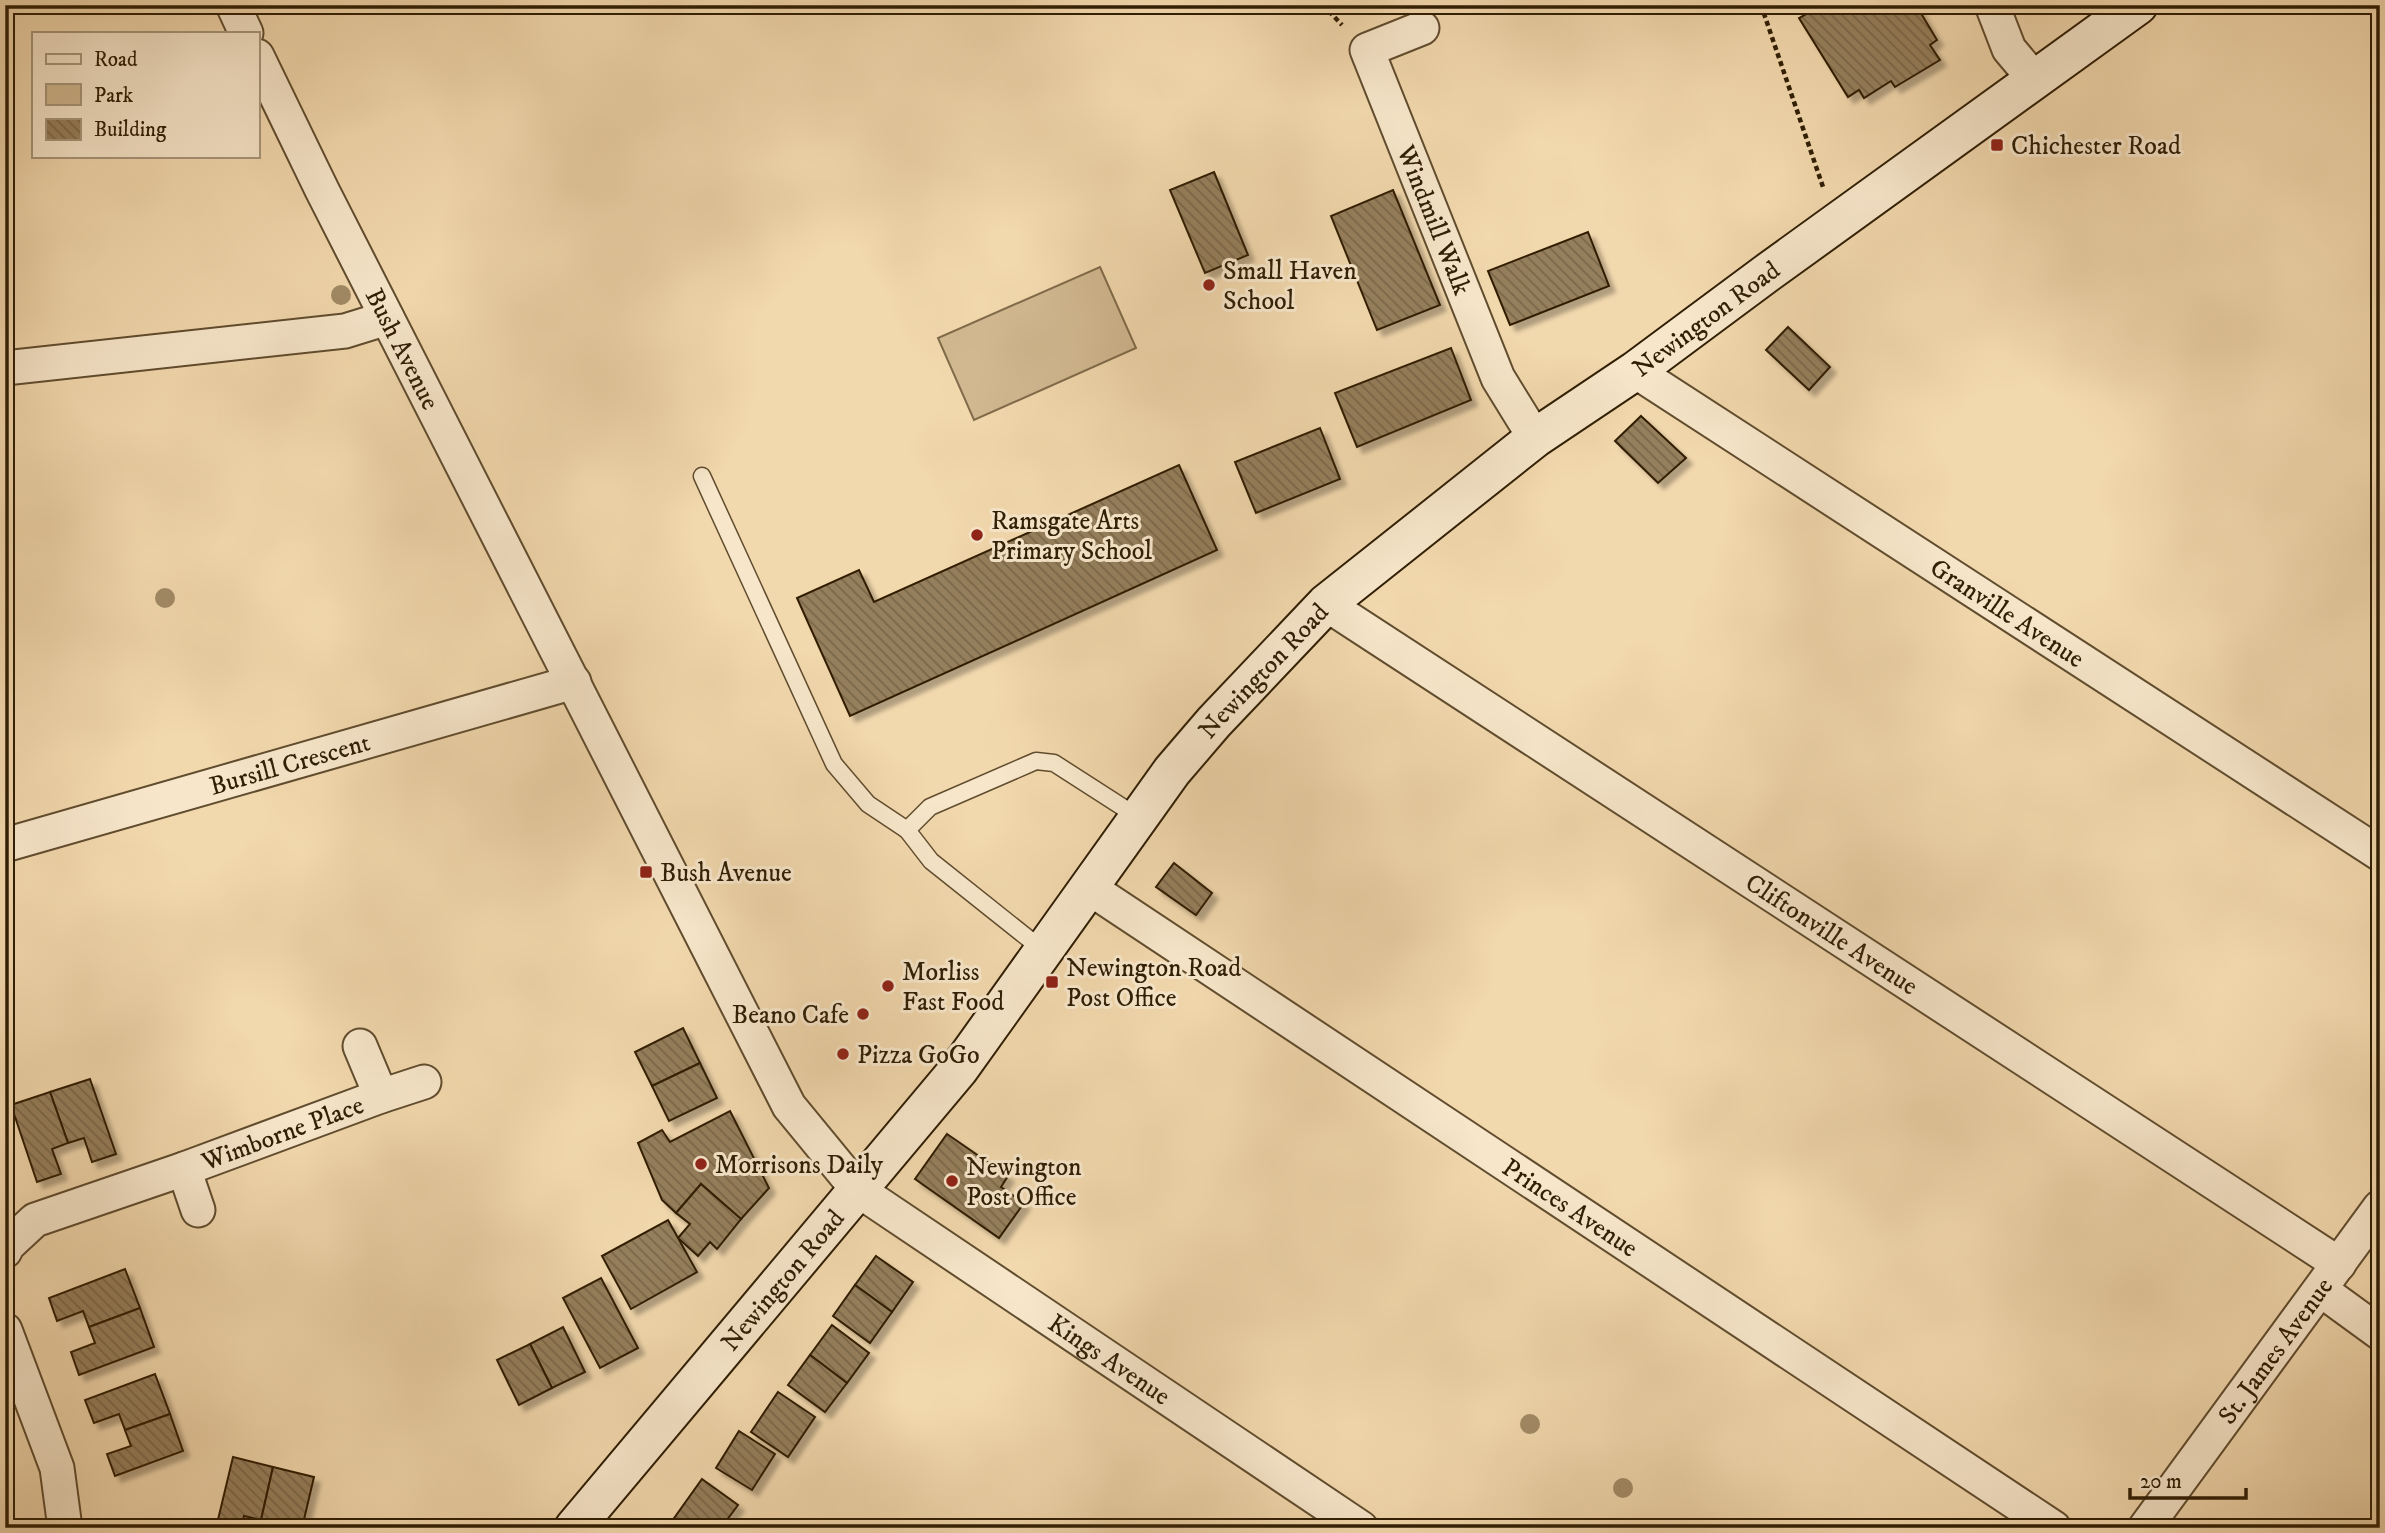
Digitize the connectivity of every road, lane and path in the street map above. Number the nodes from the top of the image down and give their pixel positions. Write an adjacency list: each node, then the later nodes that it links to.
1 (233, 5): 6 (street)
2 (1761, 5): 9 (path)
3 (1992, 5): 8 (street)
4 (2138, 5): 8 (main road, Newington Road)
5 (1422, 28): 13 (street, Windmill Walk)
6 (246, 32)
7 (259, 60): 10 (street, Bush Avenue)
8 (2035, 80): 9 (main road, Newington Road)
9 (1835, 225): 12 (main road, Newington Road)
10 (387, 318): 11 (street); 16 (street, Bush Avenue)
11 (5, 368)
12 (1635, 371): 13 (main road, Newington Road); 20 (street, Granville Avenue)
13 (1535, 438): 15 (main road, Newington Road)
14 (702, 476): 18 (lane)
15 (1326, 604): 17 (main road, Newington Road); 31 (street, Cliftonville Avenue)
16 (574, 682): 19 (street, Bursill Crescent); 27 (street, Bush Avenue)
17 (1138, 817): 18 (lane); 21 (main road, Newington Road)
18 (907, 830): 22 (lane)
19 (5, 845)
20 (2380, 854)
21 (1088, 887): 22 (main road, Newington Road); 37 (street, Princes Avenue)
22 (1044, 951): 27 (main road, Newington Road)
23 (360, 1046): 25 (street, Wimborne Place)
24 (424, 1082): 25 (street, Wimborne Place)
25 (381, 1096): 26 (street, Wimborne Place)
26 (184, 1169): 29 (street, Wimborne Place); 30 (street, Wimborne Place)
27 (858, 1190): 35 (main road, Newington Road); 36 (street, Kings Avenue)
28 (2380, 1207): 31 (street, St. James Avenue)
29 (198, 1210)
30 (5, 1251)
31 (2330, 1277): 33 (street, Cliftonville Avenue); 38 (street, St. James Avenue)
32 (5, 1330): 34 (street)
33 (2380, 1333)
34 (65, 1528)
35 (574, 1528)
36 (1361, 1528)
37 (2054, 1528)
38 (2145, 1528)

